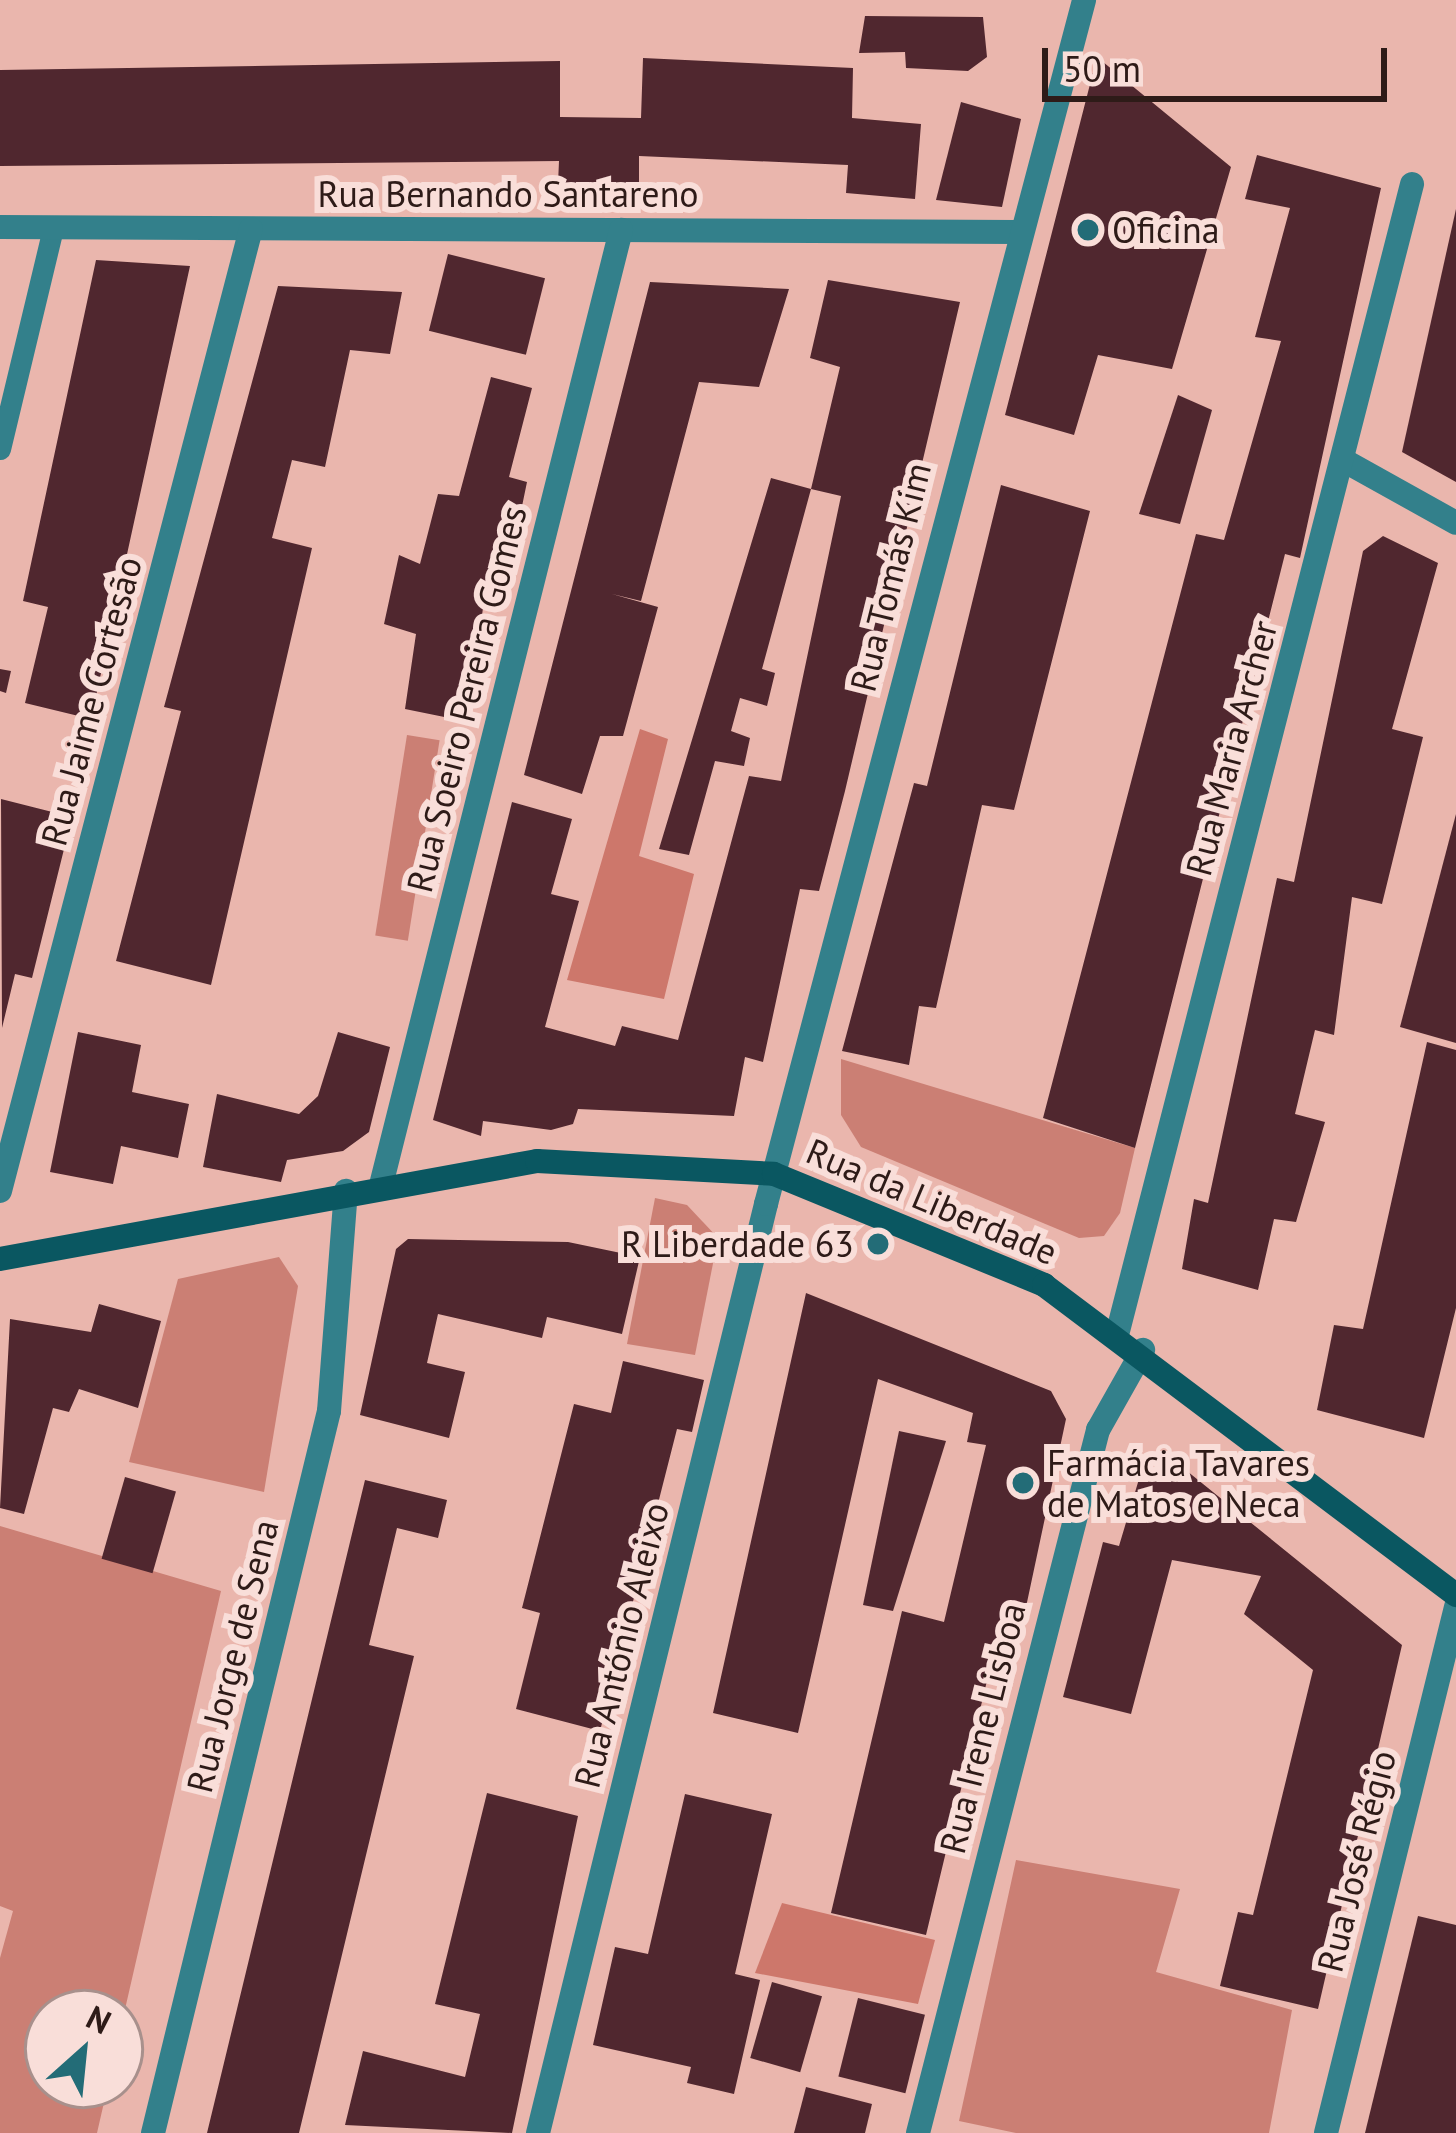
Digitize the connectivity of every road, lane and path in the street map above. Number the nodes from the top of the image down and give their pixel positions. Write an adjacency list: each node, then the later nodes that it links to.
1 (1084, 0): 7 (street, Rua Tomás Kim)
2 (1412, 184): 9 (street, Rua Maria Archer)
3 (0, 227): 4 (street, Rua Bernando Santareno)
4 (53, 228): 5 (street, Rua Bernando Santareno); 8 (lane)
5 (251, 229): 6 (street, Rua Bernando Santareno); 13 (street, Rua Jaime Cortesão)
6 (621, 230): 7 (street, Rua Bernando Santareno); 12 (street, Rua Soeiro Pereira Gomes)
7 (1016, 232): 11 (street, Rua Tomás Kim)
8 (0, 449)
9 (1342, 460): 10 (street); 16 (street, Rua Maria Archer)
10 (1456, 523)
11 (774, 1174): 12 (street, Rua da Liberdade); 16 (street, Rua da Liberdade); 21 (street, Rua António Aleixo)
12 (381, 1185): 14 (street, Rua da Liberdade)
13 (0, 1191)
14 (346, 1192): 15 (street, Rua da Liberdade); 20 (street, Rua Jorge de Sena)
15 (0, 1259)
16 (1118, 1330): 17 (street, Rua da Liberdade)
17 (1143, 1350): 18 (street, Rua da Liberdade); 22 (street, Rua Irene Lisboa)
18 (1456, 1595)
19 (1456, 1607): 23 (street, Rua José Régio)
20 (153, 2133)
21 (538, 2133)
22 (918, 2133)
23 (1326, 2133)

